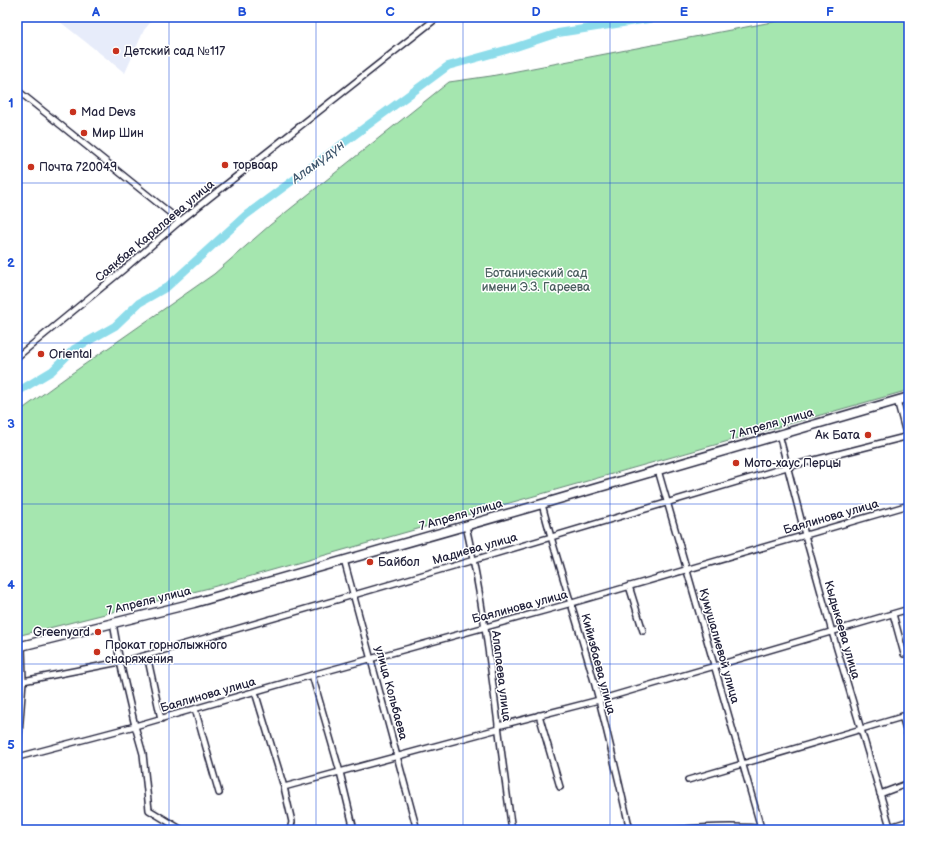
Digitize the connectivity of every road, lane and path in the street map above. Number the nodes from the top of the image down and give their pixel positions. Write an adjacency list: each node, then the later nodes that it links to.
1 (438, 17): 3 (street, Саякбая Каралаева улица)
2 (17, 90): 3 (street)
3 (180, 221): 4 (street, Саякбая Каралаева улица)
4 (17, 357)
5 (909, 397): 6 (main road, 7 Апреля улица)
6 (897, 400): 7 (main road, 7 Апреля улица); 8 (street)
7 (779, 434): 10 (street, Кыдыкеева улица); 11 (main road, 7 Апреля улица)
8 (908, 436): 9 (street); 10 (street, Мадиева улица)
9 (909, 445)
10 (787, 467): 12 (street, Мадиева улица); 16 (street, Кыдыкеева улица)
11 (658, 470): 12 (street, Кумушалиевой улица); 13 (main road, 7 Апреля улица)
12 (667, 503): 17 (street, Мадиева улица); 20 (street, Кумушалиевой улица)
13 (542, 504): 15 (main road, 7 Апреля улица); 17 (street, Кийизбаева улица)
14 (909, 505): 16 (street, Баялинова улица)
15 (466, 526): 18 (main road, 7 Апреля улица); 19 (street, Алапаева улица)
16 (805, 535): 20 (street, Баялинова улица); 29 (street, Кыдыкеева улица)
17 (551, 537): 19 (street, Мадиева улица); 23 (street, Кийизбаева улица)
18 (344, 560): 22 (street, улица Кольбаева); 26 (main road, 7 Апреля улица)
19 (474, 560): 22 (street, Мадиева улица); 27 (street, Алапаева улица)
20 (686, 569): 21 (street, Баялинова улица); 35 (street, Кумушалиевой улица)
21 (629, 586): 23 (street, Баялинова улица); 28 (street)
22 (354, 595): 31 (street, Мадиева улица); 33 (street, улица Кольбаева)
23 (572, 603): 27 (street, Баялинова улица); 39 (street, Кийизбаева улица)
24 (909, 609): 25 (street)
25 (893, 614): 29 (street); 32 (street)
26 (112, 623): 30 (main road, 7 Апреля улица); 34 (street)
27 (484, 627): 33 (street, Баялинова улица); 46 (street, Алапаева улица)
28 (643, 631)
29 (832, 632): 35 (street); 47 (street, Кыдыкеева улица)
30 (19, 646): 37 (street, Баялинова улица)
31 (147, 654): 34 (street, Мадиева улица); 44 (street)
32 (904, 654)
33 (371, 659): 36 (street, Баялинова улица); 49 (street, улица Кольбаева)
34 (120, 662): 37 (street, Мадиева улица); 45 (street)
35 (715, 666): 39 (street); 51 (street, Кумушалиевой улица)
36 (312, 675): 38 (street, Баялинова улица); 52 (street)
37 (23, 681): 50 (street, Баялинова улица)
38 (255, 692): 40 (street, Баялинова улица); 55 (street)
39 (599, 700): 42 (street); 67 (street, Кийизбаева улица)
40 (195, 709): 44 (street, Баялинова улица); 57 (street)
41 (909, 714): 43 (street)
42 (540, 715): 46 (street); 56 (street)
43 (902, 716): 47 (street); 48 (street)
44 (161, 718): 45 (street, Баялинова улица)
45 (135, 726): 50 (street, Баялинова улица); 62 (street)
46 (498, 728): 49 (street); 66 (street, Алапаева улица)
47 (859, 729): 51 (street); 58 (street, Кыдыкеева улица)
48 (909, 739)
49 (397, 756): 52 (street); 65 (street, улица Кольбаева)
50 (18, 759)
51 (743, 764): 53 (street); 60 (street, Кумушалиевой улица)
52 (340, 772): 55 (street); 64 (street)
53 (688, 780)
54 (909, 782): 58 (street)
55 (284, 787): 63 (street)
56 (560, 787)
57 (219, 793)
58 (880, 794): 61 (street, Кыдыкеева улица)
59 (909, 821): 61 (street)
60 (761, 828): 68 (street); 69 (street)
61 (890, 828)
62 (182, 830)
63 (290, 830)
64 (354, 830)
65 (417, 830)
66 (512, 830)
67 (630, 830)
68 (673, 830)
69 (775, 830)

